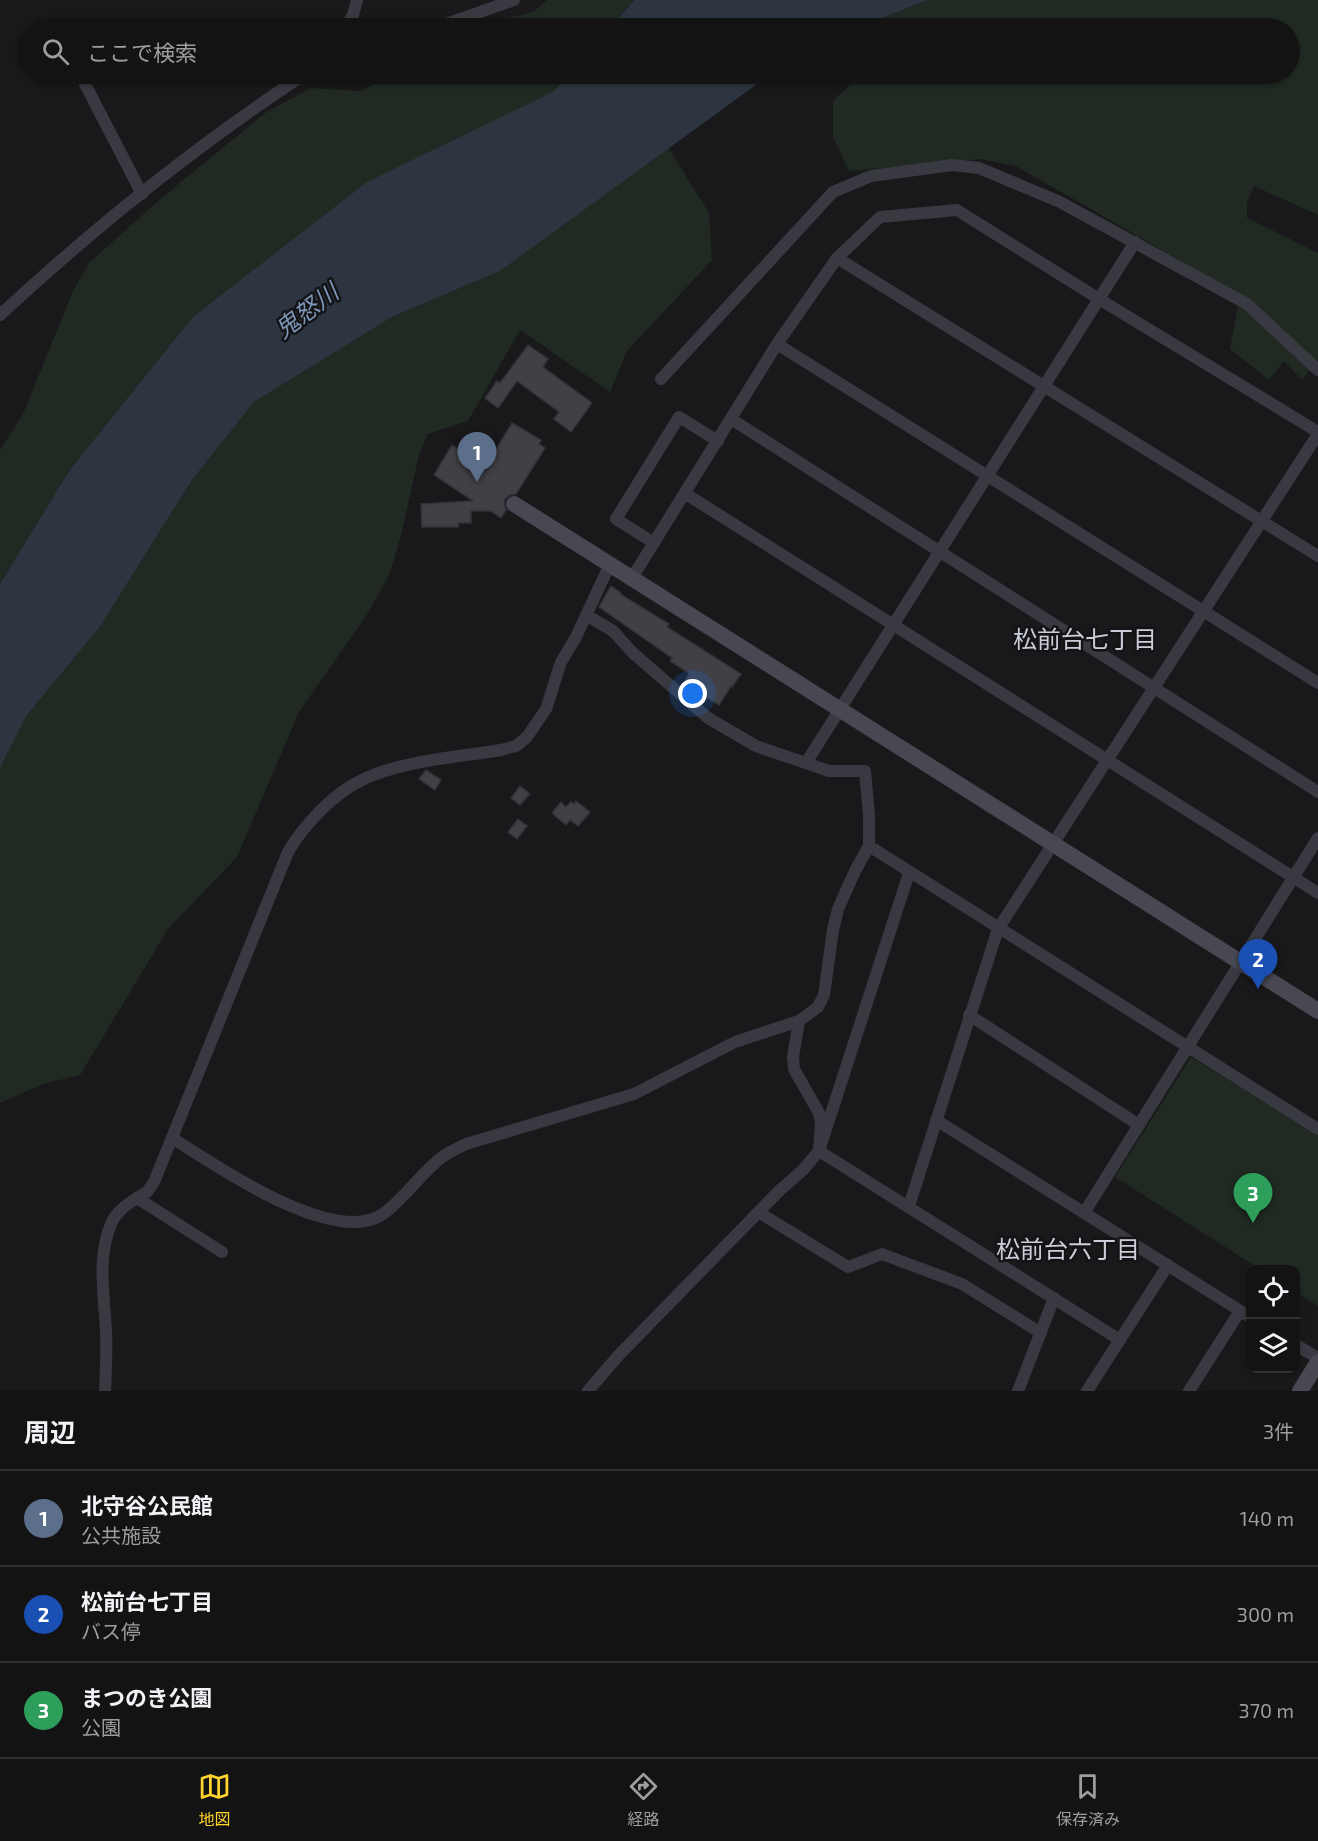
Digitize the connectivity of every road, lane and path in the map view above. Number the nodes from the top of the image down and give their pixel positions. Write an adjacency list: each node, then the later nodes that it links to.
1 (357, 0): 3 (street)
2 (514, 0): 4 (street)
3 (351, 18)
4 (463, 18)
5 (85, 84): 7 (street)
6 (290, 84): 7 (street)
7 (142, 194): 11 (street)
8 (1135, 242): 10 (street); 13 (street); 14 (street)
9 (837, 258): 10 (street); 12 (street); 15 (street)
10 (1099, 299): 15 (street); 17 (street)
11 (0, 315)
12 (777, 344): 16 (street); 19 (street)
13 (1318, 370)
14 (661, 380)
15 (1044, 387): 19 (street); 22 (street)
16 (731, 419): 18 (street); 24 (street)
17 (1318, 433): 22 (street)
18 (718, 441): 20 (street); 23 (street)
19 (987, 476): 24 (street); 28 (street)
20 (686, 494): 23 (street); 30 (street)
21 (514, 504): 26 (street)
22 (1262, 520): 25 (street); 28 (street)
23 (654, 543): 27 (street)
24 (939, 551): 30 (street); 32 (street)
25 (1318, 556)
26 (610, 564): 27 (street); 29 (street)
27 (632, 578): 33 (street)
28 (1203, 611): 31 (street); 32 (street)
29 (586, 615): 35 (street); 52 (street)
30 (893, 625): 33 (street); 34 (street)
31 (1318, 683)
32 (1153, 687): 34 (street); 36 (street)
33 (839, 710): 35 (street); 38 (street)
34 (1106, 759): 38 (street); 41 (street)
35 (806, 763): 39 (street)
36 (1318, 792)
37 (1318, 838): 41 (street)
38 (1052, 843): 43 (street); 44 (street)
39 (869, 846): 40 (street); 47 (street)
40 (909, 873): 43 (street); 53 (street)
41 (1293, 878): 42 (street); 44 (street)
42 (1318, 893)
43 (998, 929): 46 (street); 48 (street)
44 (1240, 963): 45 (street); 48 (street)
45 (1318, 1011)
46 (969, 1015): 49 (street); 50 (street)
47 (799, 1021): 52 (street); 53 (street)
48 (1187, 1048): 50 (street); 51 (street)
49 (936, 1120): 55 (street); 57 (street)
50 (1139, 1125): 57 (street)
51 (1318, 1129)
52 (172, 1138): 54 (street)
53 (819, 1151): 55 (street); 56 (street)
54 (137, 1198): 58 (street); 66 (street)
55 (909, 1206): 60 (street)
56 (759, 1213): 62 (street); 67 (street)
57 (1084, 1214): 59 (street)
58 (222, 1252)
59 (1168, 1265): 61 (street); 63 (street)
60 (1054, 1298): 62 (street); 63 (street)
61 (1245, 1314): 70 (street)
62 (1041, 1333): 68 (street)
63 (1120, 1340): 69 (street)
64 (1300, 1348): 65 (street)
65 (1318, 1360): 71 (street)
66 (105, 1391)
67 (588, 1391)
68 (1018, 1391)
69 (1088, 1391)
70 (1189, 1391)
71 (1300, 1391)

